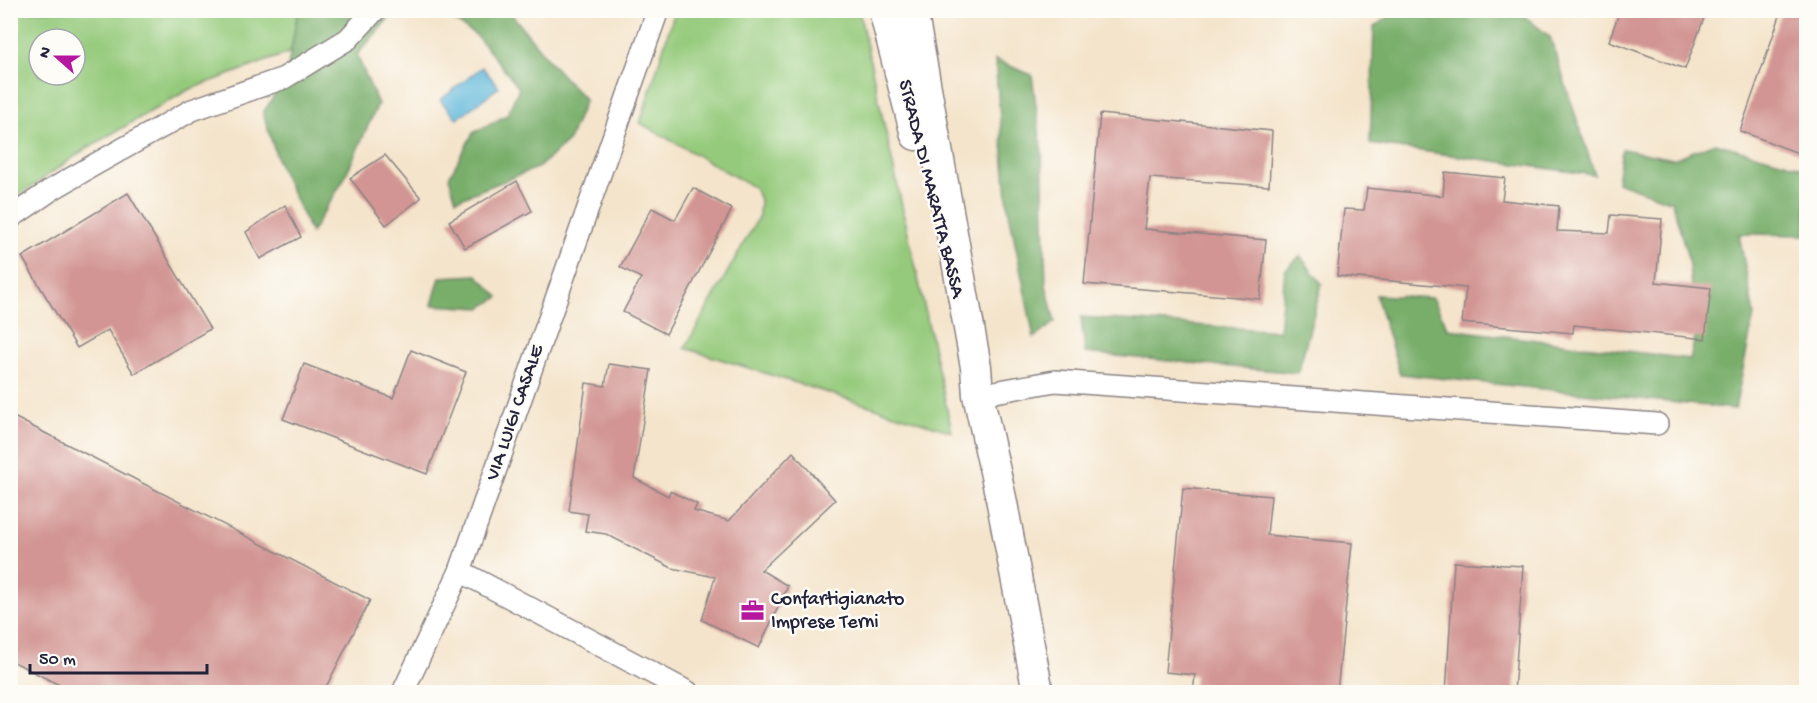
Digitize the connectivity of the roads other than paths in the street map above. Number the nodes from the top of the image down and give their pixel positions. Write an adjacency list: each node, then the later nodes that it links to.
1 (375, 10): 5 (street)
2 (658, 10): 8 (street, VIA LUIGI CASALE)
3 (884, 10): 6 (main road, STRADA DI MARATTA BASSA)
4 (912, 10): 6 (main road, STRADA DI MARATTA BASSA)
5 (10, 218)
6 (977, 381): 7 (street); 11 (main road, STRADA DI MARATTA BASSA)
7 (1657, 424)
8 (460, 571): 9 (street, VIA LUIGI CASALE); 10 (street)
9 (403, 693)
10 (688, 693)
11 (1038, 693)

